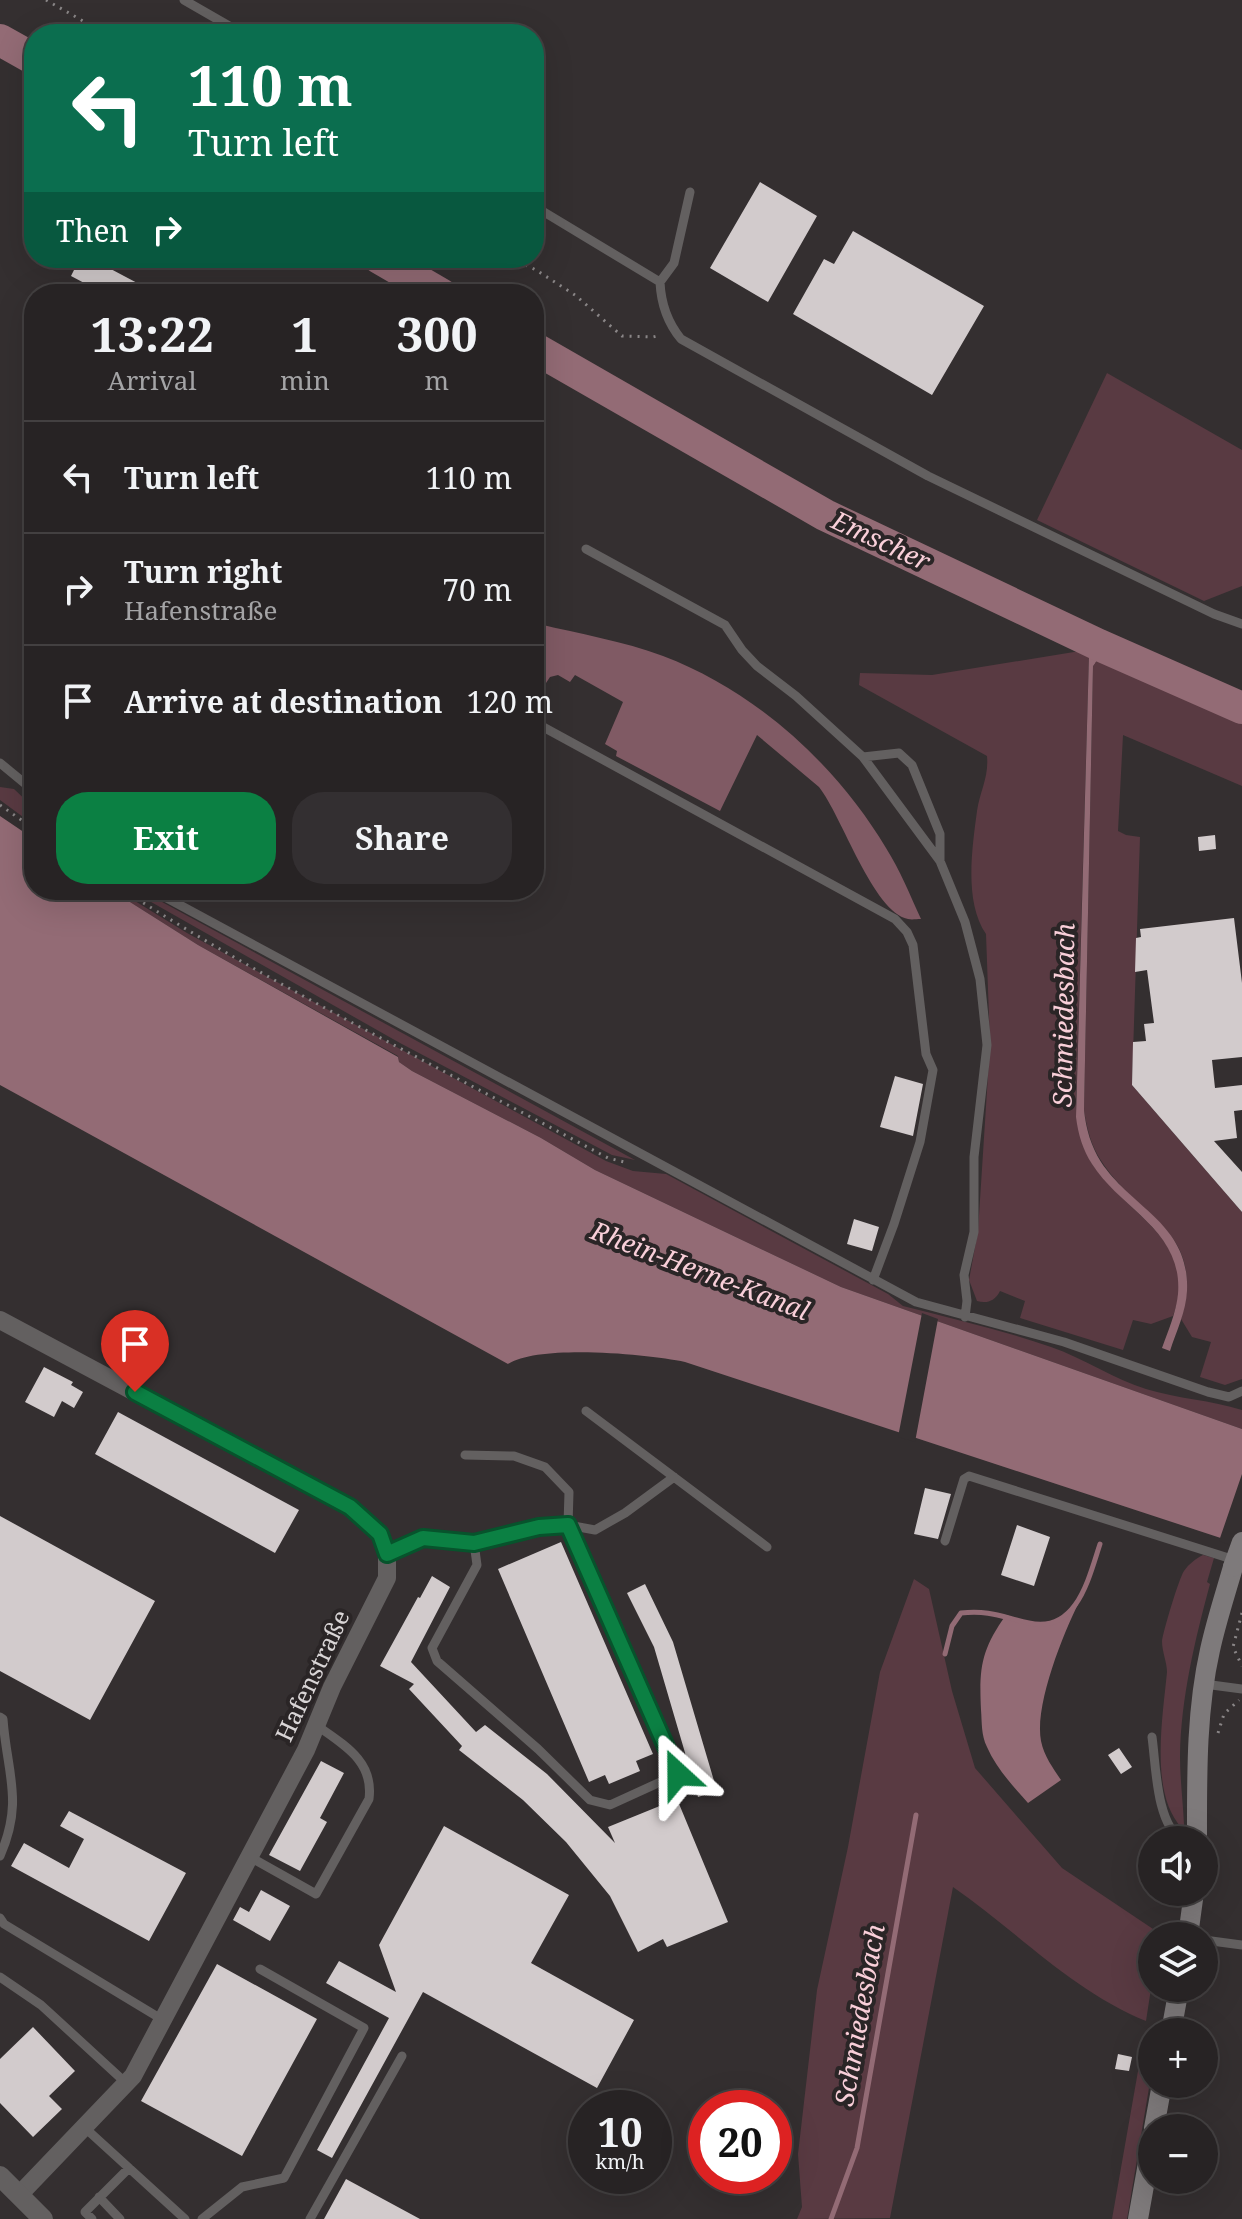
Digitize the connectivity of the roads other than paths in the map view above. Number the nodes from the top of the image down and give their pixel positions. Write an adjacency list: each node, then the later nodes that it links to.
1 (184, 0): 2 (lane)
2 (226, 24)
3 (690, 192): 5 (lane)
4 (544, 212): 5 (lane)
5 (660, 282): 7 (lane)
6 (586, 549): 9 (lane)
7 (1242, 624)
8 (544, 727): 14 (lane)
9 (863, 757): 12 (lane); 12 (lane)
10 (0, 763): 11 (lane)
11 (24, 781)
12 (940, 861): 15 (lane)
13 (171, 900): 14 (lane)
14 (873, 1280): 15 (lane)
15 (965, 1317): 17 (lane)
16 (0, 1320): 26 (street)
17 (1241, 1394)
18 (586, 1411): 20 (lane)
19 (465, 1455): 21 (lane)
20 (674, 1477): 21 (lane); 25 (lane)
21 (568, 1525): 24 (lane); 24 (lane)
22 (945, 1541): 27 (lane)
23 (1242, 1542): 27 (main road, bridge)
24 (474, 1543): 26 (lane)
25 (767, 1547)
26 (387, 1554): 31 (street, Hafenstraße)
27 (1238, 1565): 28 (main road)
28 (1204, 1684): 29 (lane); 34 (main road)
29 (1242, 1691)
30 (0, 1717): 35 (lane)
31 (316, 1725): 36 (street, Hafenstraße); 36 (lane)
32 (1152, 1737): 33 (lane)
33 (1169, 1826)
34 (1197, 1826)
35 (0, 1856)
36 (250, 1857): 42 (street, Hafenstraße)
37 (0, 1918): 42 (lane)
38 (1218, 1942): 39 (lane)
39 (1242, 1945)
40 (260, 1969): 55 (lane)
41 (0, 1977): 44 (lane)
42 (163, 2020): 44 (street, Hafenstraße)
43 (402, 2056): 56 (lane)
44 (126, 2083): 45 (street, Hafenstraße)
45 (84, 2127): 46 (lane); 49 (street, Hafenstraße)
46 (129, 2168): 50 (lane); 54 (lane)
47 (0, 2176): 49 (street)
48 (1142, 2194): 57 (main road)
49 (19, 2195): 51 (street)
50 (99, 2197): 52 (lane); 53 (lane)
51 (43, 2219)
52 (92, 2219)
53 (120, 2219)
54 (185, 2219)
55 (202, 2219)
56 (310, 2219)
57 (1138, 2219)

